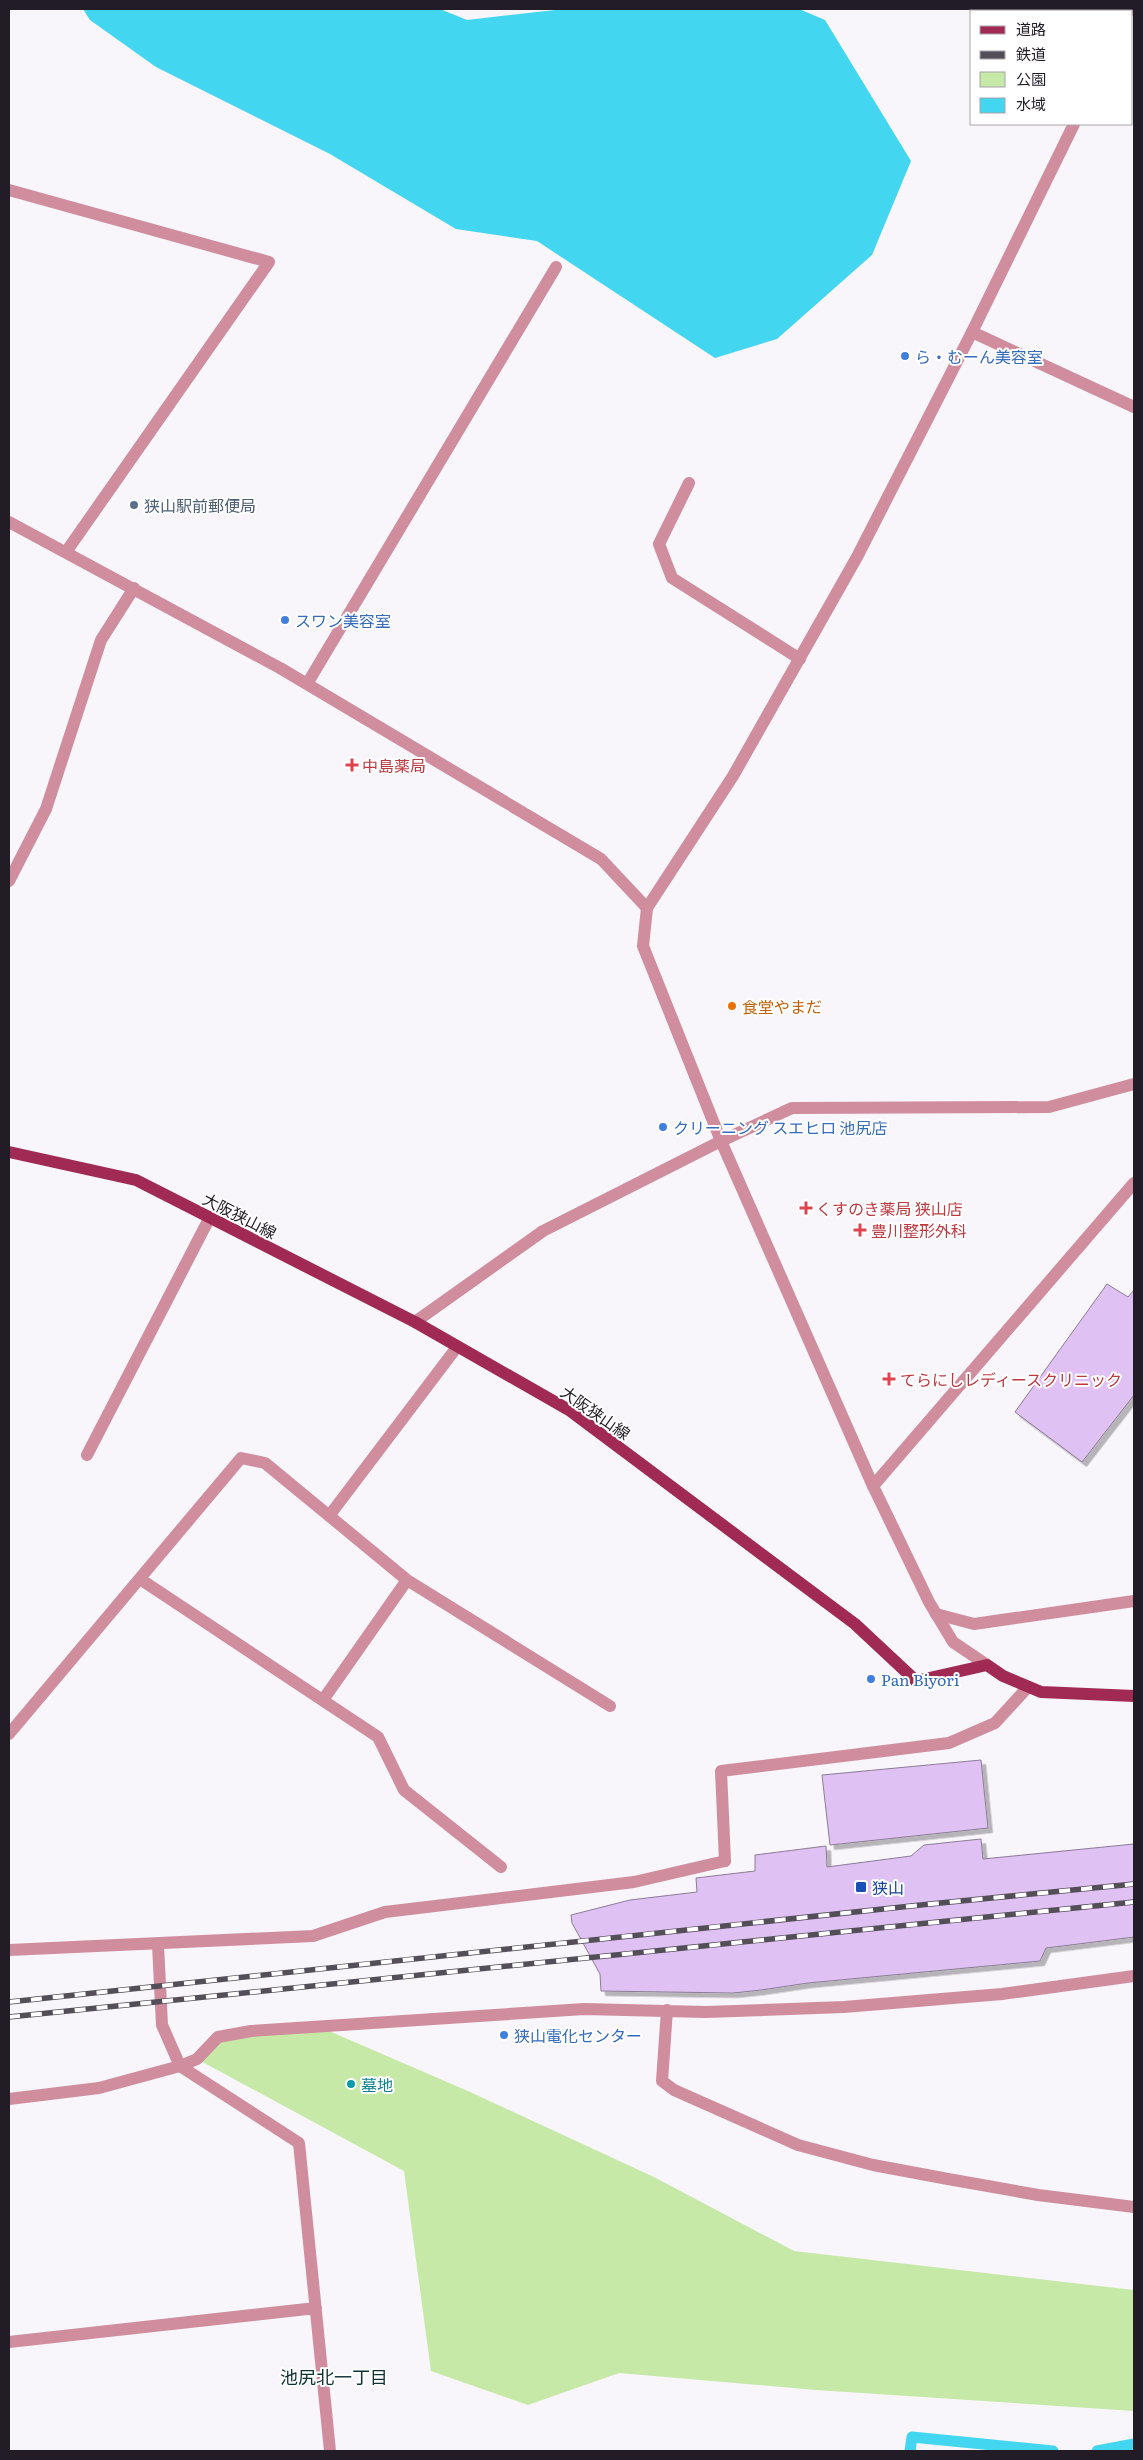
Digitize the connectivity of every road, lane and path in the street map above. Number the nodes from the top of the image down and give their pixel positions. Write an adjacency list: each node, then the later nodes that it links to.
1 (1074, 125): 4 (street)
2 (9, 190): 8 (street)
3 (556, 267): 11 (street)
4 (972, 332): 5 (street); 10 (street)
5 (1134, 407)
6 (689, 483): 10 (street)
7 (9, 522): 8 (street)
8 (66, 552): 9 (street)
9 (134, 588): 11 (street); 12 (street)
10 (800, 659): 13 (street)
11 (307, 684): 13 (street)
12 (9, 881)
13 (647, 908): 15 (street)
14 (1134, 1084): 15 (street)
15 (721, 1141): 19 (street); 22 (street)
16 (9, 1152): 18 (main road, 大阪狭山線)
17 (1134, 1183): 22 (street)
18 (210, 1217): 19 (main road, 大阪狭山線); 21 (street)
19 (415, 1322): 20 (main road, 大阪狭山線)
20 (457, 1347): 23 (street); 28 (main road, 大阪狭山線)
21 (87, 1456)
22 (873, 1486): 27 (street)
23 (329, 1516): 24 (street); 25 (street)
24 (140, 1578): 31 (street); 33 (street)
25 (406, 1580): 31 (street); 32 (street)
26 (1134, 1601): 27 (street)
27 (936, 1614): 28 (street)
28 (987, 1665): 29 (main road)
29 (1028, 1687): 30 (main road); 35 (street)
30 (1134, 1696)
31 (323, 1700): 34 (street)
32 (610, 1706)
33 (9, 1734)
34 (501, 1866)
35 (158, 1945): 36 (street); 39 (street)
36 (9, 1950)
37 (1134, 1976): 38 (street)
38 (667, 2010): 39 (street); 41 (street)
39 (180, 2066): 40 (street); 42 (street)
40 (9, 2099)
41 (1134, 2207)
42 (316, 2308): 43 (street); 44 (street)
43 (9, 2342)
44 (330, 2451)

